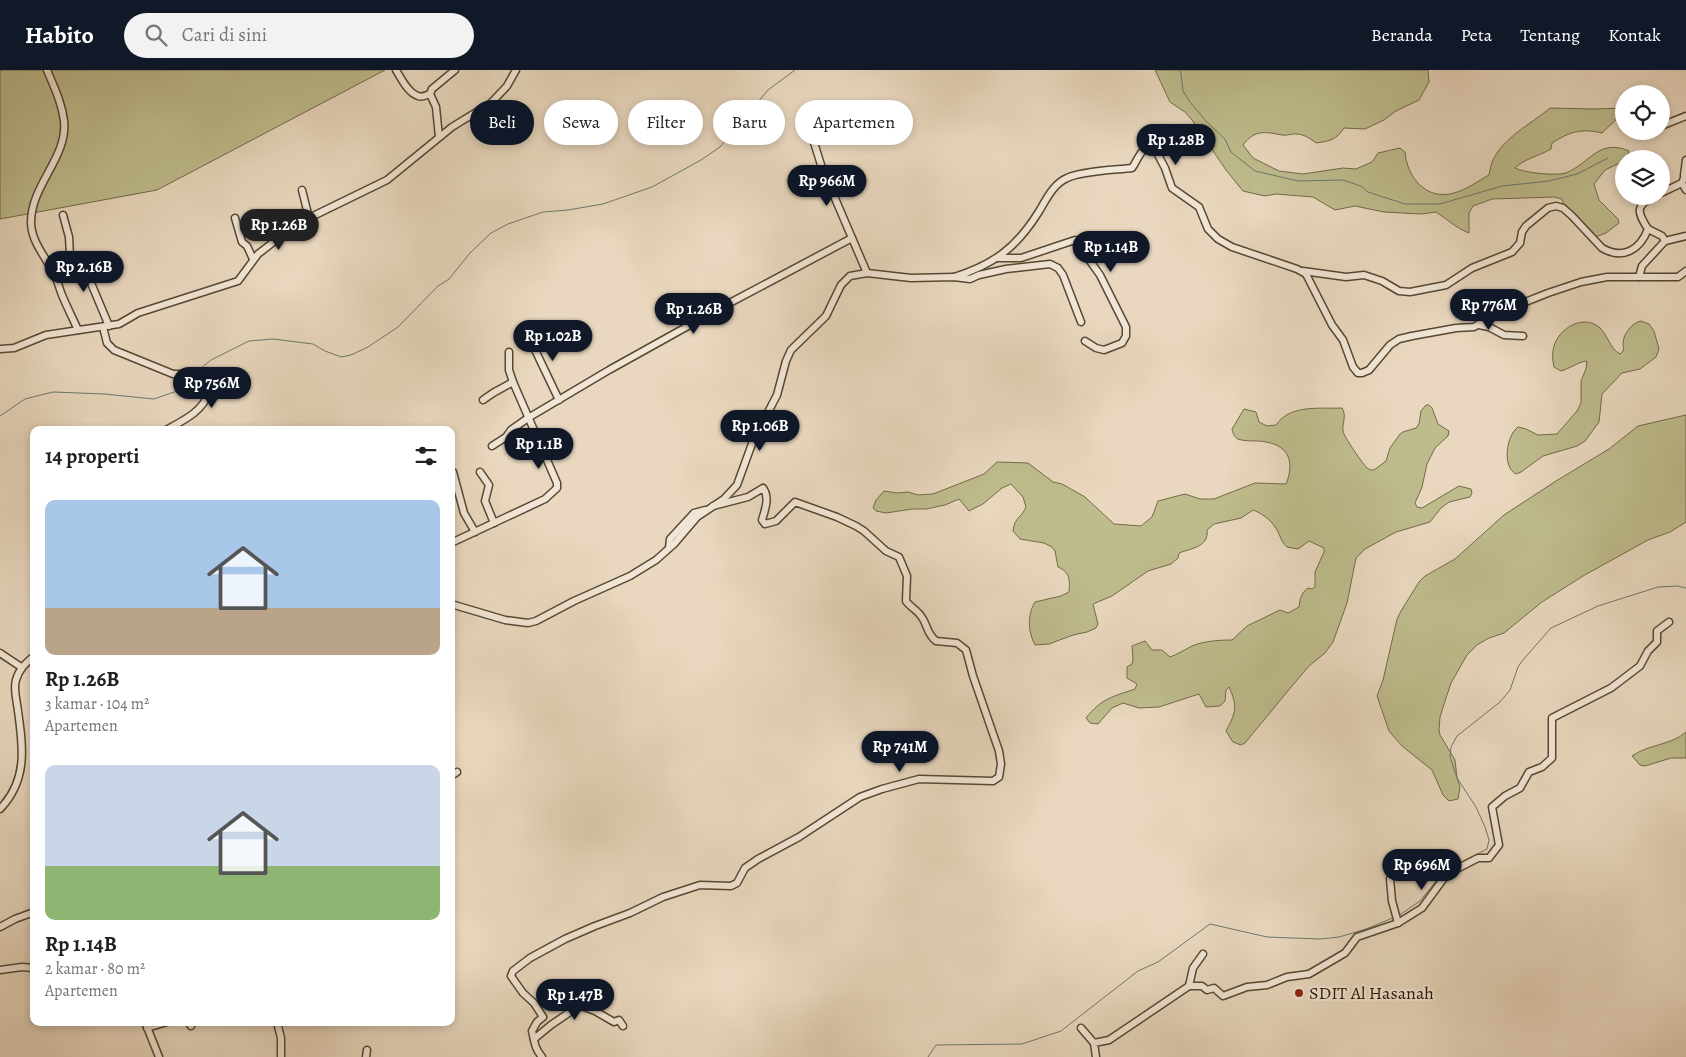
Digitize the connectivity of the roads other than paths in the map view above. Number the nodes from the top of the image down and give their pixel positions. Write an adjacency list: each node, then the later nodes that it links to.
1 (47, 70): 27 (street)
2 (396, 70): 5 (street)
3 (454, 70): 5 (street)
4 (516, 70): 8 (street)
5 (430, 94): 8 (street)
6 (1686, 116): 7 (street)
7 (1670, 122)
8 (439, 137): 19 (street)
9 (815, 145): 22 (street)
10 (1686, 160): 11 (street)
11 (1685, 174): 12 (street)
12 (1682, 183): 13 (street); 15 (street)
13 (1670, 189)
14 (302, 190): 19 (street)
15 (1686, 190)
16 (1642, 205): 20 (street)
17 (63, 215): 24 (street)
18 (235, 218): 26 (street)
19 (309, 218): 26 (street)
20 (1648, 229): 23 (street); 28 (street)
21 (1686, 236): 23 (street)
22 (852, 238): 30 (street); 44 (street)
23 (1665, 241): 32 (street)
24 (70, 254): 27 (street); 35 (street)
25 (998, 258): 28 (street); 31 (street); 39 (street)
26 (253, 259): 35 (street)
27 (50, 266): 36 (street)
28 (1303, 271): 34 (street)
29 (1686, 271): 32 (street)
30 (867, 273): 31 (street); 50 (street)
31 (954, 277): 33 (street)
32 (1639, 277): 34 (street)
33 (1081, 322)
34 (1479, 326): 38 (street)
35 (106, 327): 36 (street); 46 (street)
36 (78, 330): 40 (street)
37 (527, 333): 44 (street)
38 (1523, 336)
39 (1085, 341)
40 (0, 349)
41 (509, 352): 42 (street)
42 (513, 382): 43 (street); 45 (street)
43 (483, 400)
44 (559, 400): 45 (street)
45 (528, 418): 47 (street); 51 (street)
46 (173, 426)
47 (492, 446)
48 (480, 472): 51 (street)
49 (455, 479): 52 (street)
50 (713, 506): 54 (street); 72 (street)
51 (494, 523): 52 (street)
52 (475, 532): 53 (street)
53 (455, 541)
54 (455, 605)
55 (1669, 622): 62 (street)
56 (0, 653): 58 (street)
57 (30, 659): 58 (street)
58 (21, 667): 59 (street)
59 (0, 808)
60 (1390, 879): 62 (street)
61 (30, 913): 63 (street)
62 (1398, 922): 67 (street)
63 (0, 927)
64 (1203, 954): 67 (street)
65 (30, 968): 66 (street)
66 (0, 970)
67 (1189, 986): 73 (street)
68 (146, 1026): 74 (street)
69 (278, 1026): 75 (street)
70 (623, 1026): 72 (street)
71 (1081, 1028): 73 (street)
72 (534, 1039): 76 (street)
73 (1094, 1043): 77 (street)
74 (159, 1057)
75 (281, 1057)
76 (542, 1057)
77 (1096, 1057)

